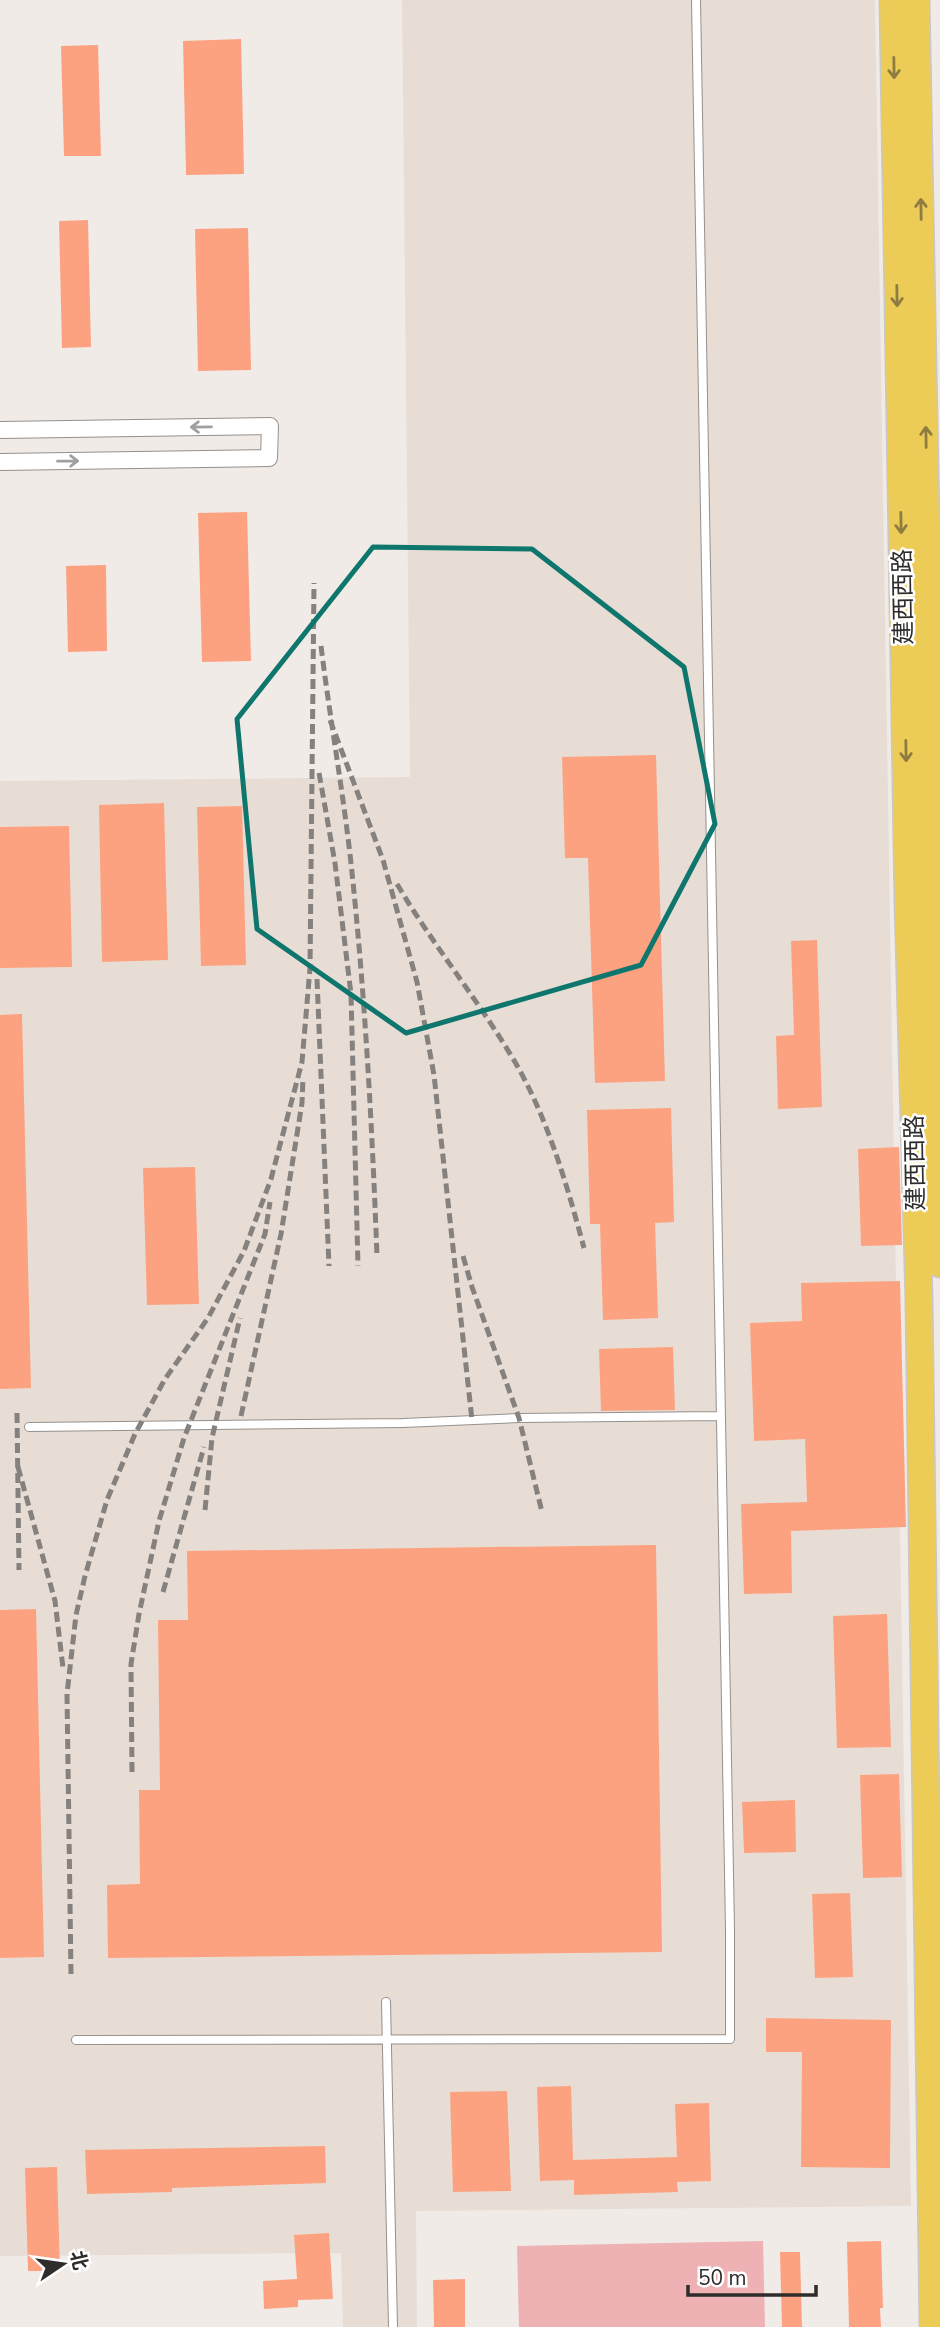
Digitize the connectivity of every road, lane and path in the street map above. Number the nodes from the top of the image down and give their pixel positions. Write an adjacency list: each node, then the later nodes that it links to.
1 (696, 0): 9 (lane)
2 (893, 0): 15 (highway, 建西西路, one-way to 15)
3 (916, 0): 6 (highway, 建西西路, one-way to 3)
4 (0, 430): 5 (street, one-way to 4)
5 (0, 462)
6 (935, 685): 7 (highway, 建西西路)
7 (936, 850): 8 (highway, 建西西路)
8 (940, 1264)
9 (720, 1416): 10 (lane); 12 (lane)
10 (29, 1427)
11 (386, 2002): 12 (lane)
12 (387, 2039): 13 (lane); 14 (lane)
13 (76, 2040)
14 (393, 2327)
15 (933, 2327)

